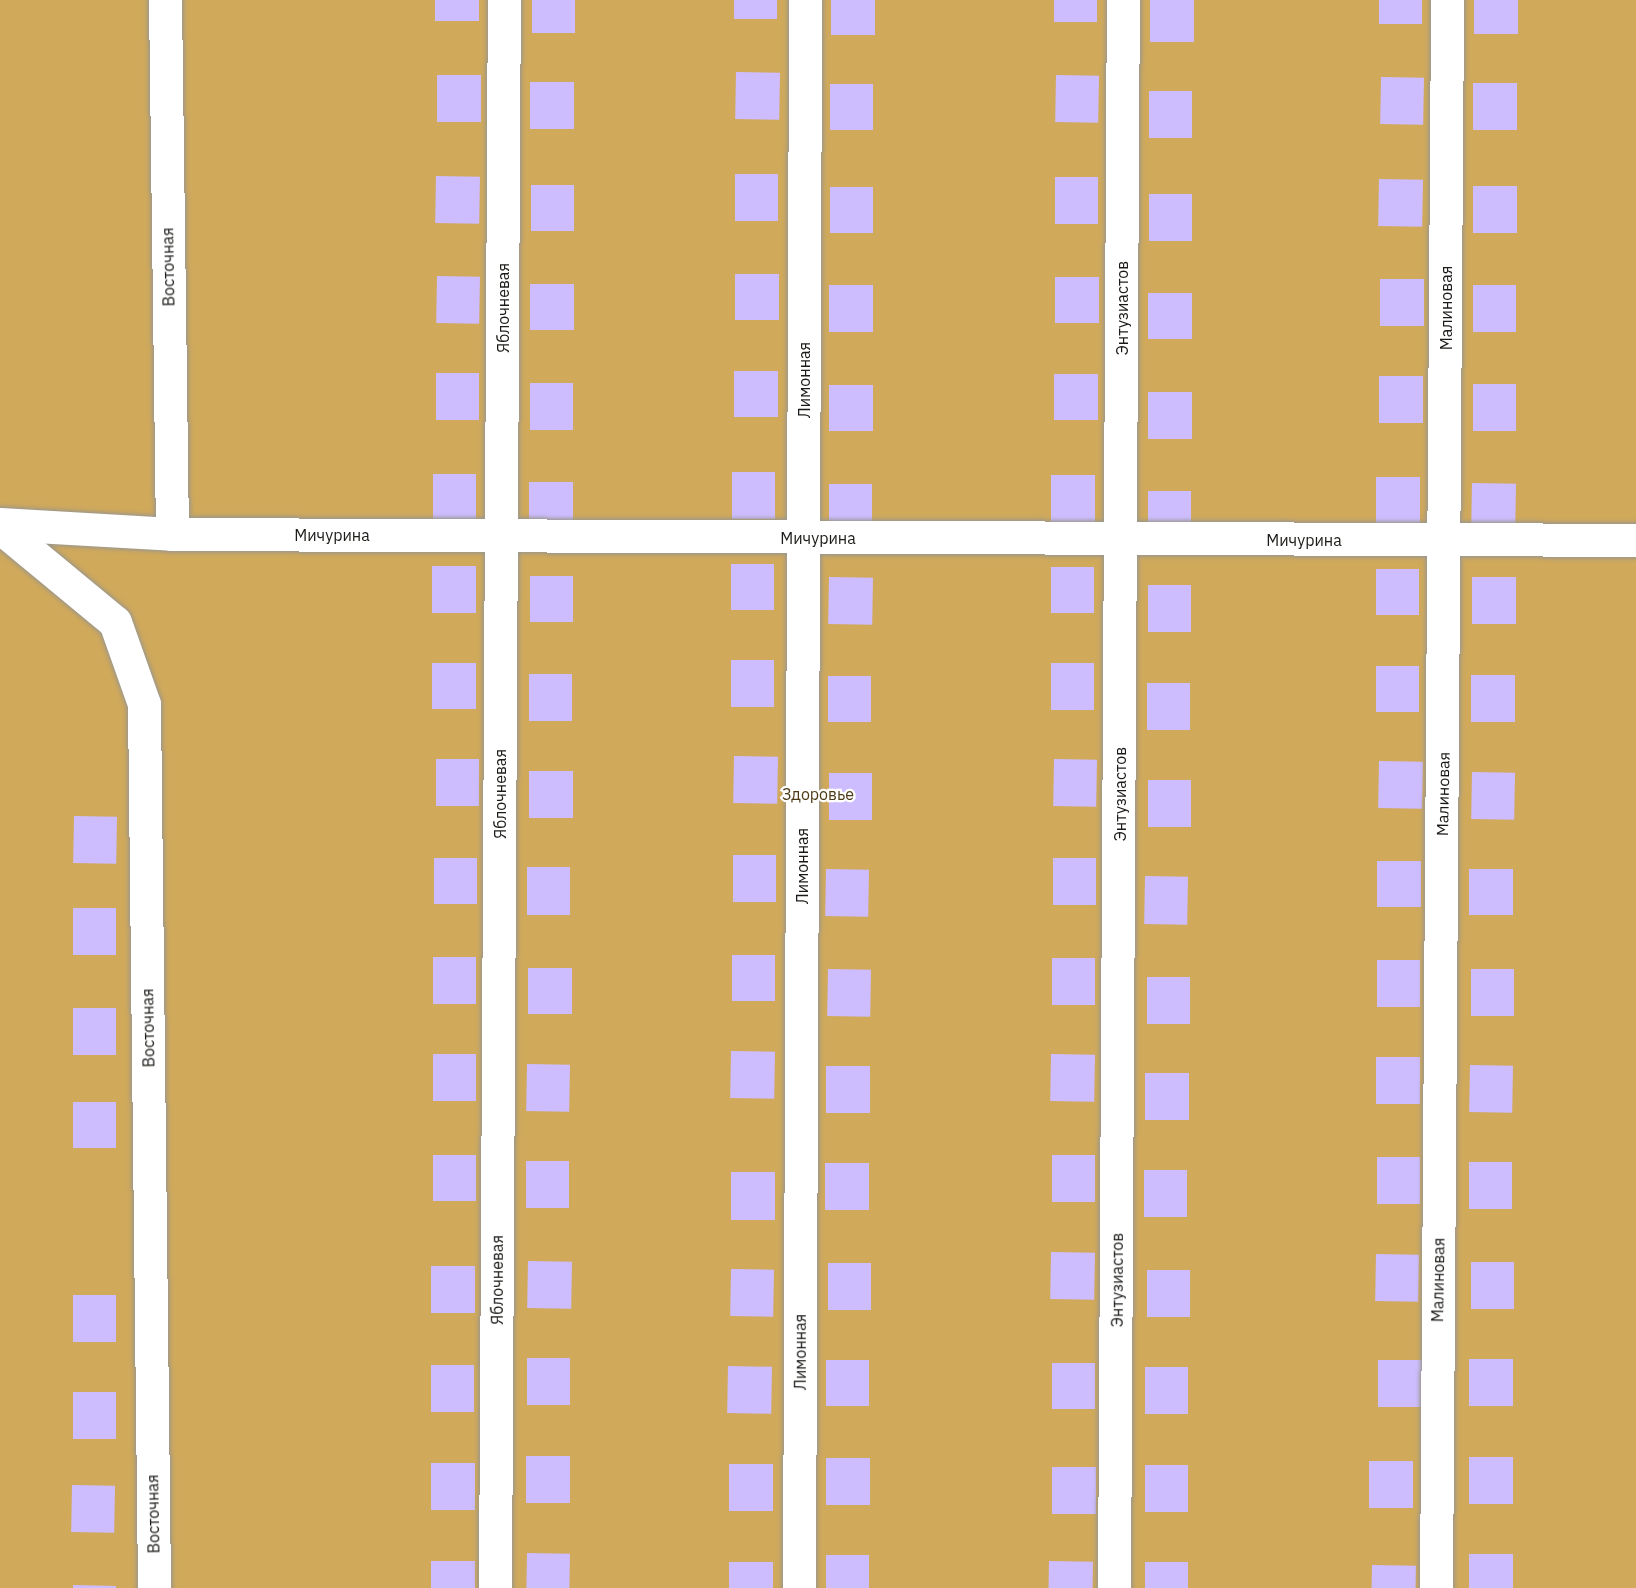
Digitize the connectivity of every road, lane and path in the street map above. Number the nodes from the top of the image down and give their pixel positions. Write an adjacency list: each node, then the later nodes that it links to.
1 (165, 0): 7 (street, Восточная)
2 (504, 0): 8 (street, Яблочневая)
3 (805, 0): 9 (street, Лимонная)
4 (1122, 0): 12 (street, Энтузиастов)
5 (1447, 0): 10 (street, Малиновая)
6 (0, 525): 7 (street, Мичурина); 13 (street, Восточная)
7 (172, 534): 8 (street, Мичурина)
8 (502, 536): 9 (street, Мичурина); 14 (street, Яблочневая)
9 (804, 537): 12 (street, Мичурина); 15 (street, Лимонная)
10 (1445, 539): 11 (street, Мичурина); 12 (street, Мичурина); 17 (street, Малиновая)
11 (1636, 540)
12 (1122, 541): 16 (street, Энтузиастов)
13 (154, 1588)
14 (495, 1588)
15 (799, 1588)
16 (1114, 1588)
17 (1436, 1588)

